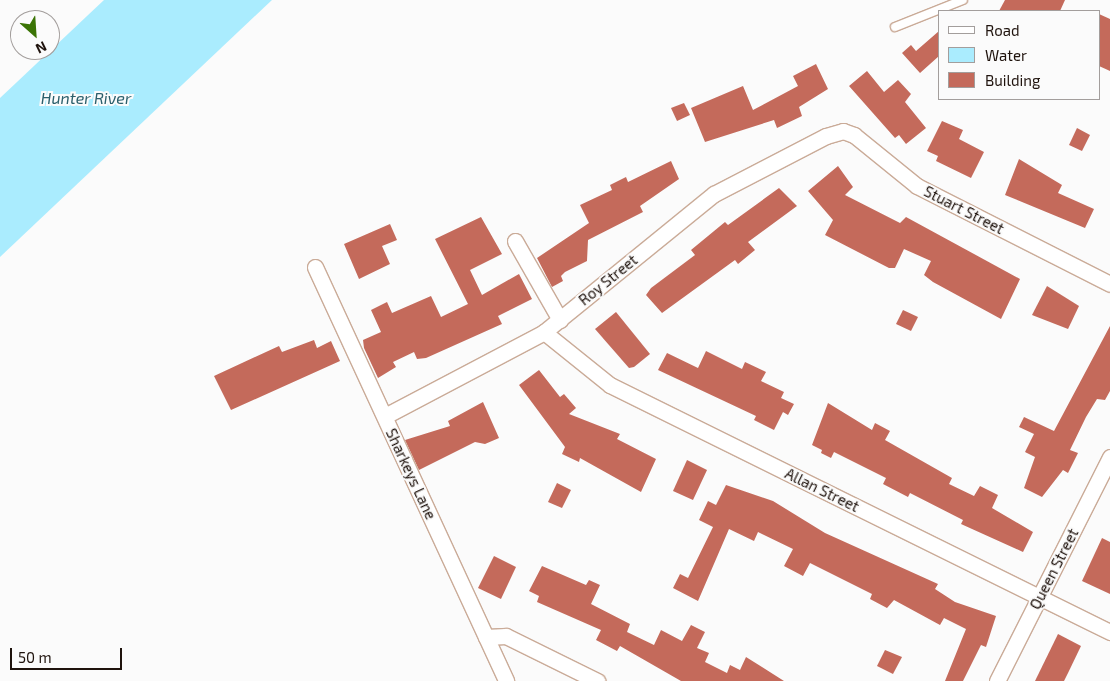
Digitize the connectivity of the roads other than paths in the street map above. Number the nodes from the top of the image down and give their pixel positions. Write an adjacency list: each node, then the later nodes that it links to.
1 (963, 0): 2 (lane)
2 (895, 27)
3 (826, 136): 6 (street, Stuart Street); 7 (street, Roy Street)
4 (515, 241): 7 (street)
5 (315, 267): 9 (street, Sharkeys Lane)
6 (1110, 284)
7 (560, 320): 8 (street, Roy Street)
8 (544, 332): 9 (street, Roy Street); 11 (street, Allan Street)
9 (384, 416): 13 (street, Sharkeys Lane)
10 (1110, 457): 11 (street, Queen Street)
11 (1040, 598): 12 (street, Allan Street); 16 (street, Queen Street)
12 (1110, 632)
13 (486, 637): 14 (street, Sharkeys Lane); 15 (street)
14 (506, 681)
15 (597, 681)
16 (998, 681)

